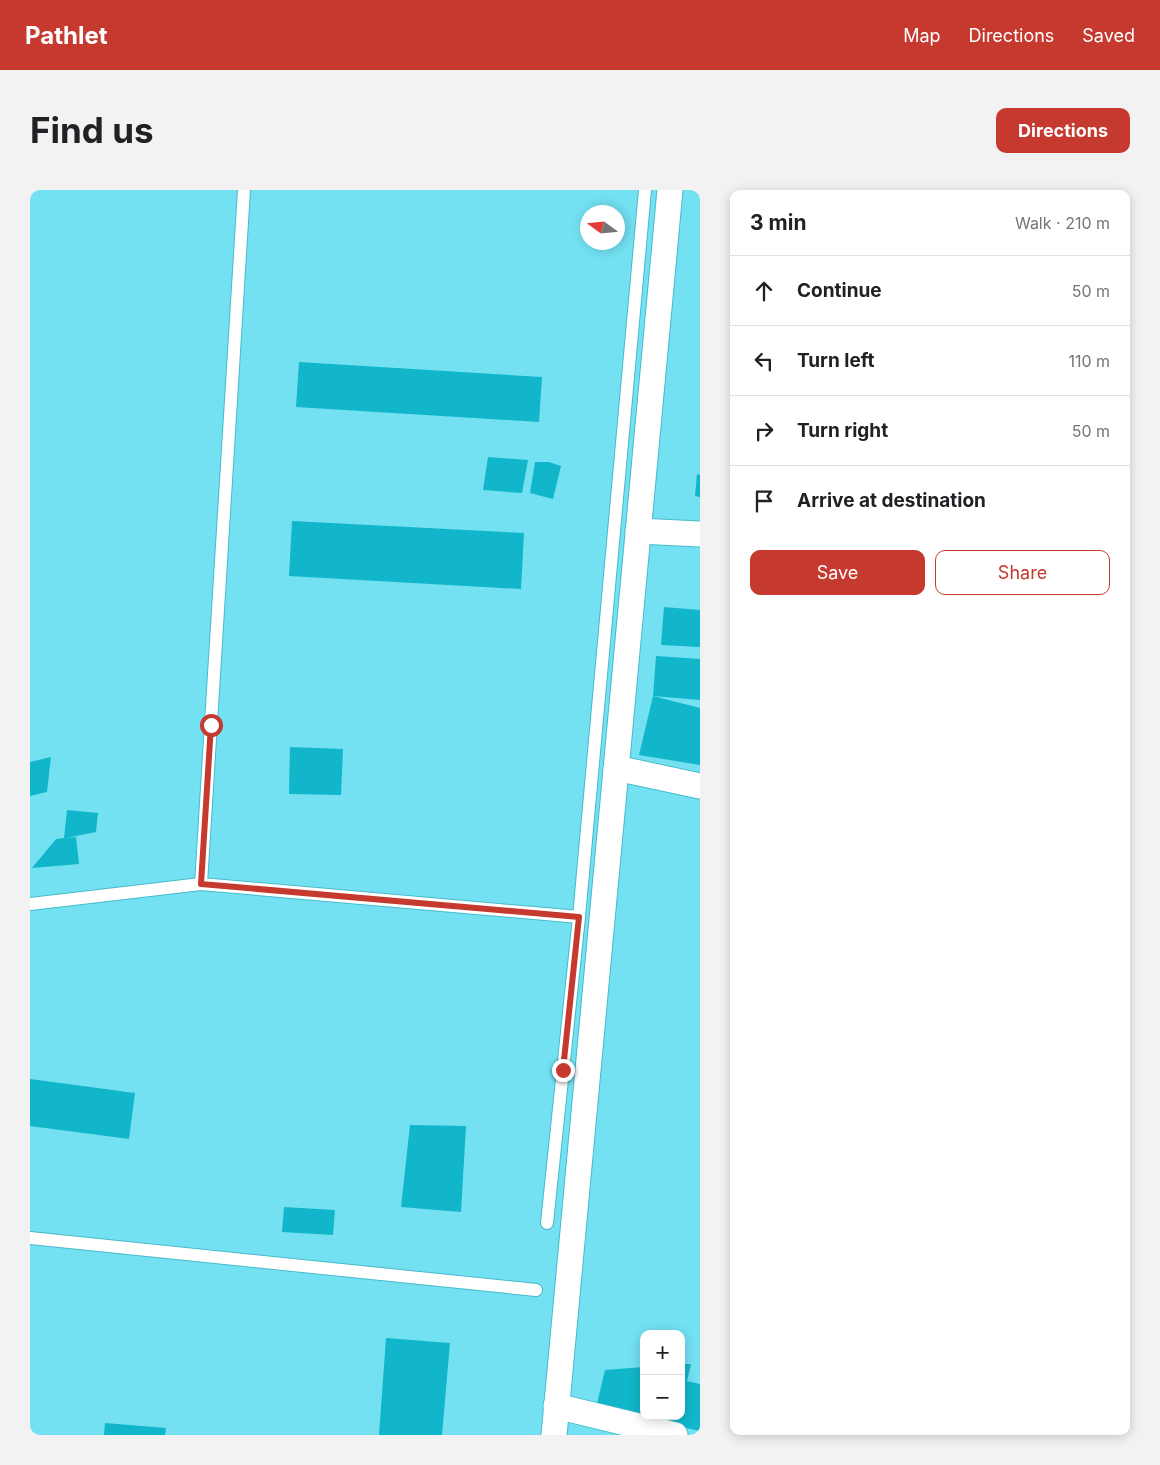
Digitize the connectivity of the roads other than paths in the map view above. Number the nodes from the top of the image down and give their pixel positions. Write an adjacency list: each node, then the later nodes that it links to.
1 (244, 190): 8 (lane)
2 (645, 190): 10 (lane)
3 (670, 190): 4 (street)
4 (638, 531): 5 (street); 6 (street)
5 (700, 534)
6 (616, 768): 7 (street); 14 (street)
7 (700, 786)
8 (201, 884): 9 (lane); 10 (lane)
9 (30, 904)
10 (579, 917): 11 (lane)
11 (547, 1223)
12 (30, 1238): 13 (lane)
13 (536, 1290)
14 (556, 1406): 15 (street); 16 (street)
15 (554, 1435)
16 (675, 1435)

